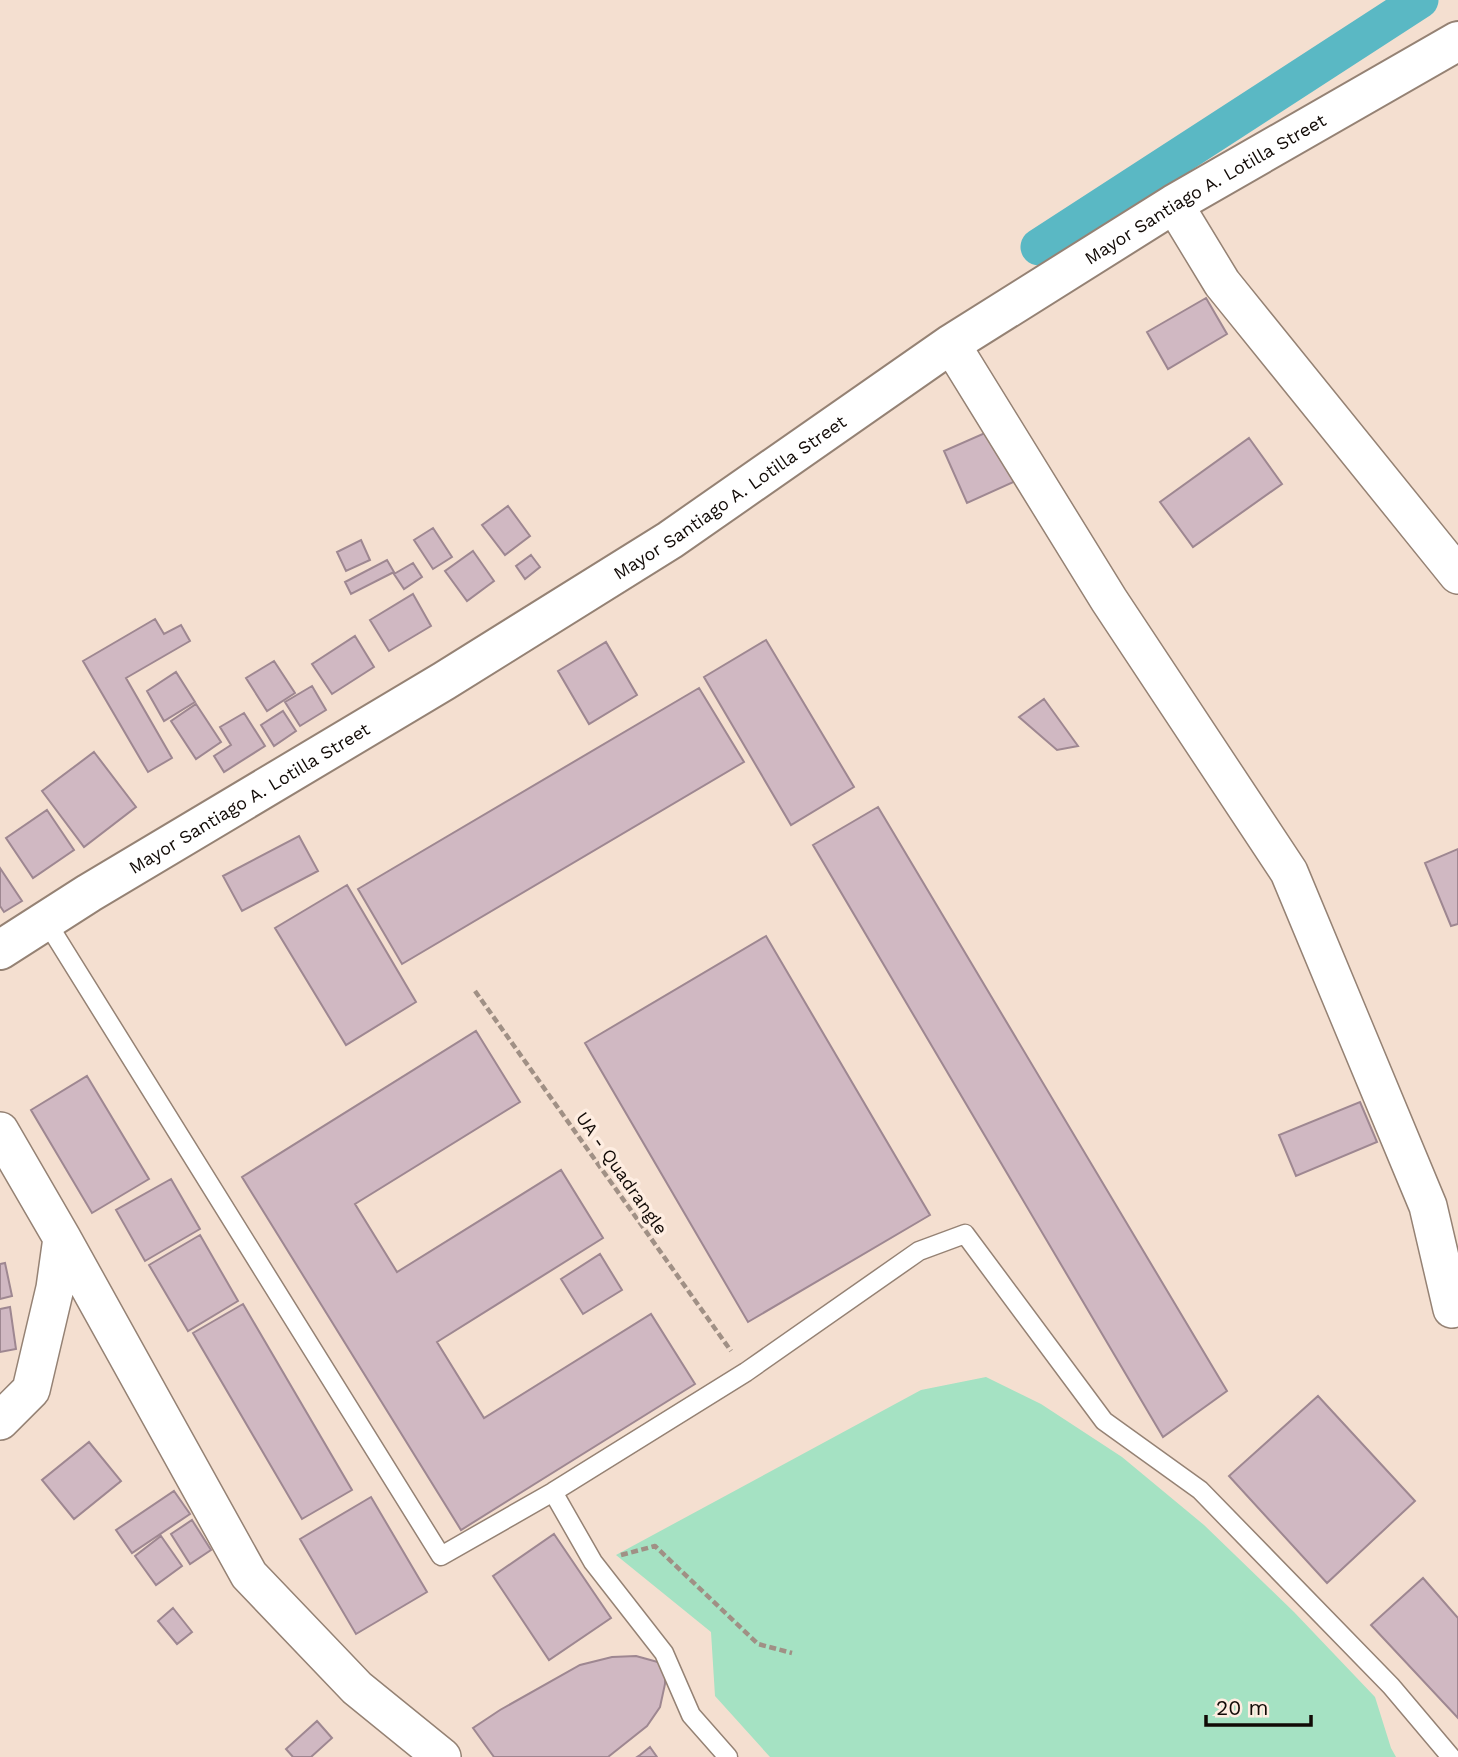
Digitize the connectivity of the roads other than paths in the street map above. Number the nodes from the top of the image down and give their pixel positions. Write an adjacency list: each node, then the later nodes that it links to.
1 (1458, 41): 2 (main road, Mayor Santiago A. Lotilla Street)
2 (1174, 204): 3 (main road, Mayor Santiago A. Lotilla Street); 4 (street)
3 (951, 344): 5 (main road, Mayor Santiago A. Lotilla Street); 9 (street)
4 (1458, 575)
5 (46, 921): 6 (main road, Mayor Santiago A. Lotilla Street); 11 (lane)
6 (0, 950)
7 (0, 1131): 8 (street)
8 (62, 1238): 10 (street); 12 (street)
9 (1452, 1309)
10 (0, 1421)
11 (553, 1492): 13 (lane); 14 (lane)
12 (442, 1757)
13 (728, 1757)
14 (1451, 1757)

